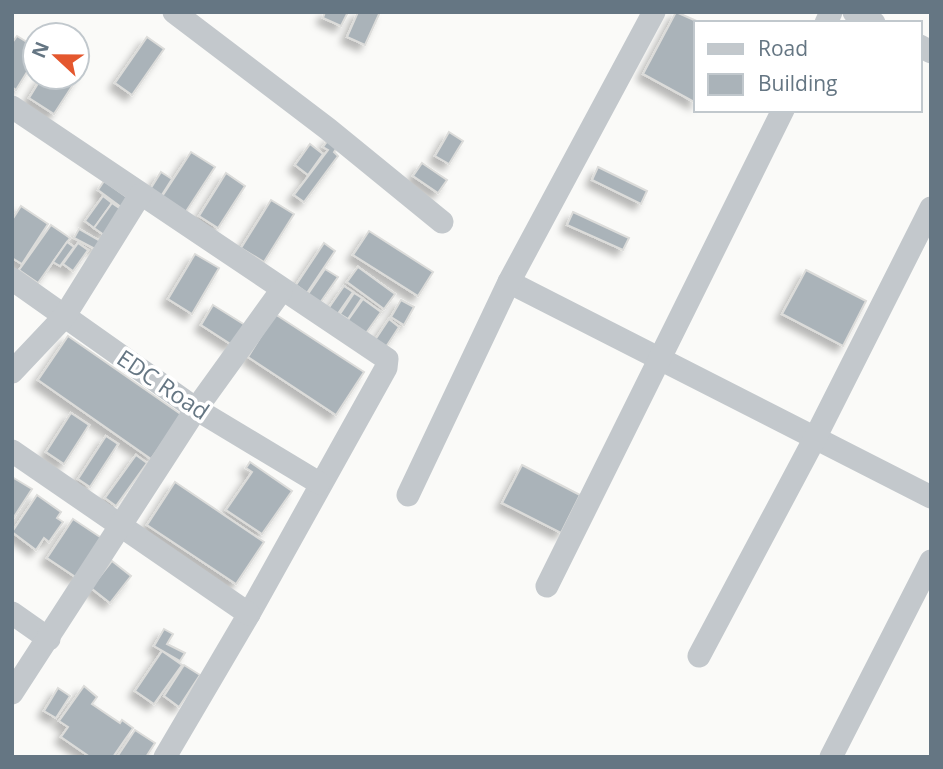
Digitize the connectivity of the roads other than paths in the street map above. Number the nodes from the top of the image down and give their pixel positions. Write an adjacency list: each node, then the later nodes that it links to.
1 (174, 12): 9 (street)
2 (654, 12): 11 (street)
3 (854, 12): 4 (street)
4 (870, 21)
5 (782, 112): 14 (street)
6 (14, 113): 7 (street)
7 (141, 195): 12 (street); 13 (street)
8 (931, 208): 17 (street)
9 (442, 222)
10 (12, 279): 13 (street, EDC Road)
11 (509, 282): 14 (street); 20 (street)
12 (281, 290): 16 (street); 19 (street)
13 (64, 317): 15 (street); 16 (street, EDC Road)
14 (659, 358): 17 (street); 24 (street)
15 (12, 372)
16 (196, 409): 19 (street, EDC Road); 22 (street)
17 (815, 438): 21 (street); 28 (street)
18 (12, 451): 22 (street)
19 (319, 483): 26 (street)
20 (408, 495)
21 (931, 497)
22 (121, 525): 26 (street); 27 (street)
23 (931, 561): 31 (street)
24 (547, 586)
25 (12, 613): 27 (street)
26 (249, 614): 30 (street)
27 (49, 639): 29 (street)
28 (699, 656)
29 (12, 693)
30 (165, 757)
31 (831, 757)

